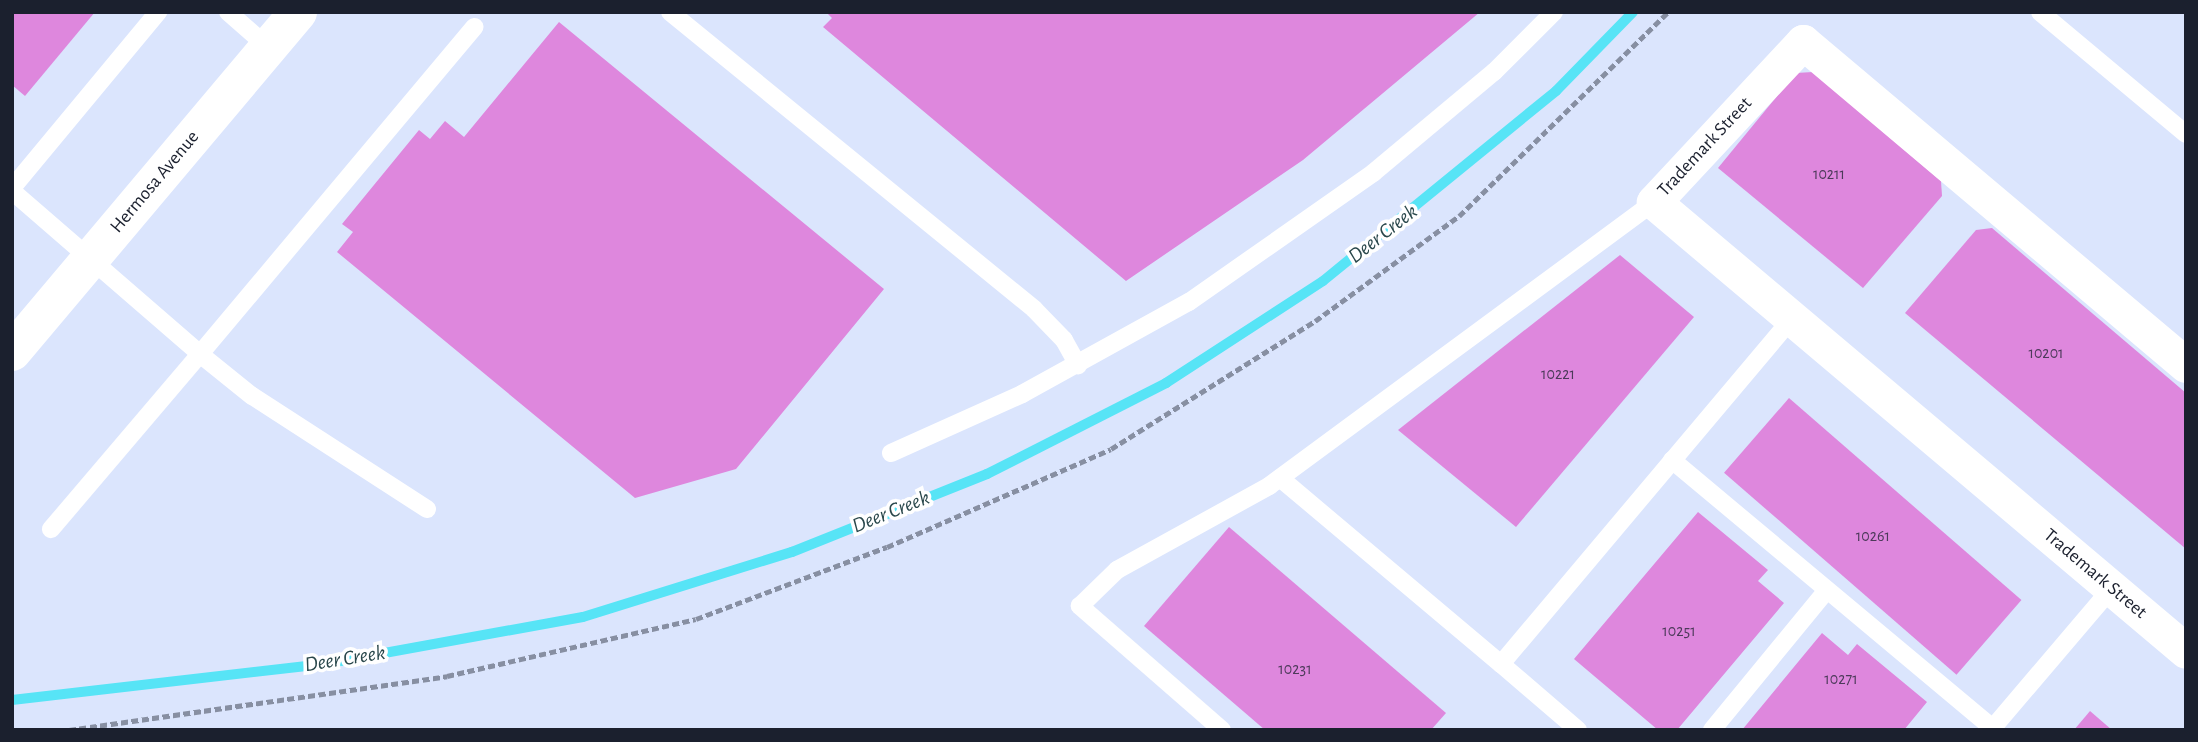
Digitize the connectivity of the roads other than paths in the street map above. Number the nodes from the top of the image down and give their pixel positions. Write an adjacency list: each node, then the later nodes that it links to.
1 (158, 12): 10 (lane)
2 (228, 12): 8 (lane)
3 (298, 12): 8 (street, Hermosa Avenue)
4 (670, 12): 16 (lane)
5 (1555, 12): 16 (lane)
6 (2040, 12): 9 (lane)
7 (474, 27): 15 (lane)
8 (268, 47): 12 (street, Hermosa Avenue)
9 (2186, 134)
10 (12, 190): 12 (lane)
11 (1654, 202): 13 (street, Trademark Street); 17 (street, Trademark Street); 20 (lane)
12 (90, 260): 14 (street, Hermosa Avenue); 15 (lane)
13 (1792, 318): 19 (lane); 23 (street, Trademark Street)
14 (12, 352)
15 (200, 354): 21 (lane); 22 (lane)
16 (1078, 365): 18 (lane)
17 (2186, 365)
18 (891, 453)
19 (1672, 460): 24 (lane); 26 (lane)
20 (1280, 478): 26 (lane); 28 (lane)
21 (427, 509)
22 (51, 529)
23 (2111, 589): 25 (street, Trademark Street); 27 (lane)
24 (1827, 590): 27 (lane); 30 (lane)
25 (2186, 651)
26 (1501, 664): 29 (lane)
27 (1991, 729)
28 (1222, 730)
29 (1578, 730)
30 (1712, 730)

